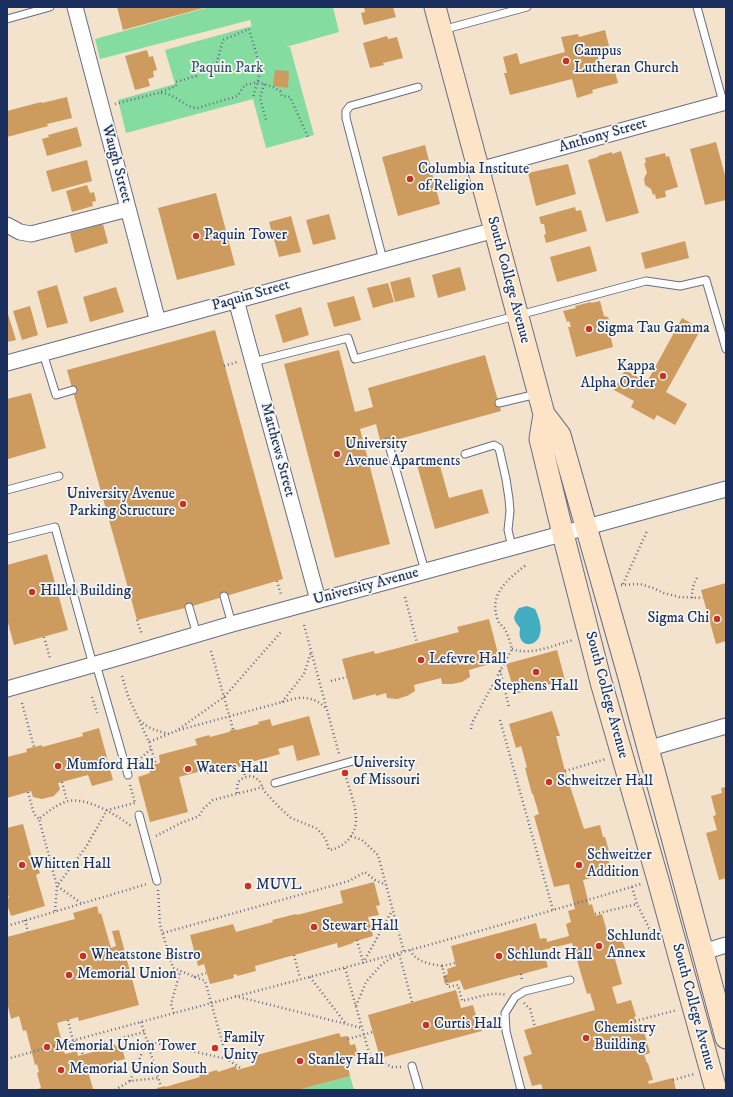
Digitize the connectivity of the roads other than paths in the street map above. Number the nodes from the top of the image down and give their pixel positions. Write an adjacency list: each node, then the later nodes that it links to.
1 (50, 7): 6 (lane)
2 (75, 7): 12 (street, Waugh Street)
3 (435, 7): 8 (main road, South College Avenue)
4 (527, 7): 8 (lane)
5 (697, 7): 10 (lane)
6 (37, 9): 7 (lane)
7 (7, 19)
8 (442, 30): 11 (main road, South College Avenue)
9 (418, 87): 15 (lane)
10 (724, 102): 11 (street, Anthony Street)
11 (479, 170): 14 (main road, South College Avenue)
12 (128, 209): 13 (street); 18 (street, Waugh Street)
13 (7, 225)
14 (495, 230): 15 (street, Paquin Street); 17 (main road, South College Avenue)
15 (383, 260): 16 (street, Paquin Street)
16 (236, 300): 18 (street, Paquin Street); 21 (street, Matthews Street)
17 (518, 314): 19 (lane); 21 (lane); 24 (main road, South College Avenue)
18 (158, 322): 20 (street, Paquin Street)
19 (726, 349)
20 (42, 353): 22 (street, Paquin Street); 23 (lane)
21 (247, 362): 38 (street, Matthews Street)
22 (7, 363)
23 (73, 390)
24 (538, 394): 25 (lane); 26 (main road, South College Avenue)
25 (499, 403)
26 (544, 414): 32 (main road, South College Avenue); 33 (main road, South College Avenue)
27 (388, 442): 36 (lane)
28 (465, 454): 35 (lane)
29 (59, 476): 31 (lane)
30 (726, 489): 32 (street, University Avenue)
31 (7, 490)
32 (586, 527): 33 (street, University Avenue); 45 (main road, South College Avenue)
33 (563, 534): 35 (street, University Avenue); 58 (main road, South College Avenue)
34 (7, 539): 42 (lane)
35 (512, 547): 36 (street, University Avenue)
36 (425, 571): 38 (street, University Avenue)
37 (224, 596): 40 (lane)
38 (318, 600): 40 (street, University Avenue)
39 (189, 607): 41 (lane)
40 (232, 624): 41 (street, University Avenue)
41 (197, 635): 42 (street, University Avenue)
42 (95, 664): 43 (street, University Avenue); 47 (lane)
43 (7, 689)
44 (726, 726): 45 (street)
45 (648, 749): 52 (main road, South College Avenue)
46 (353, 761): 48 (lane)
47 (127, 772)
48 (275, 783)
49 (138, 815): 50 (lane)
50 (157, 881)
51 (726, 945): 52 (street)
52 (703, 952): 54 (main road, South College Avenue)
53 (570, 980): 57 (lane)
54 (726, 1038)
55 (412, 1066): 56 (lane)
56 (419, 1090)
57 (522, 1090)
58 (716, 1090)

